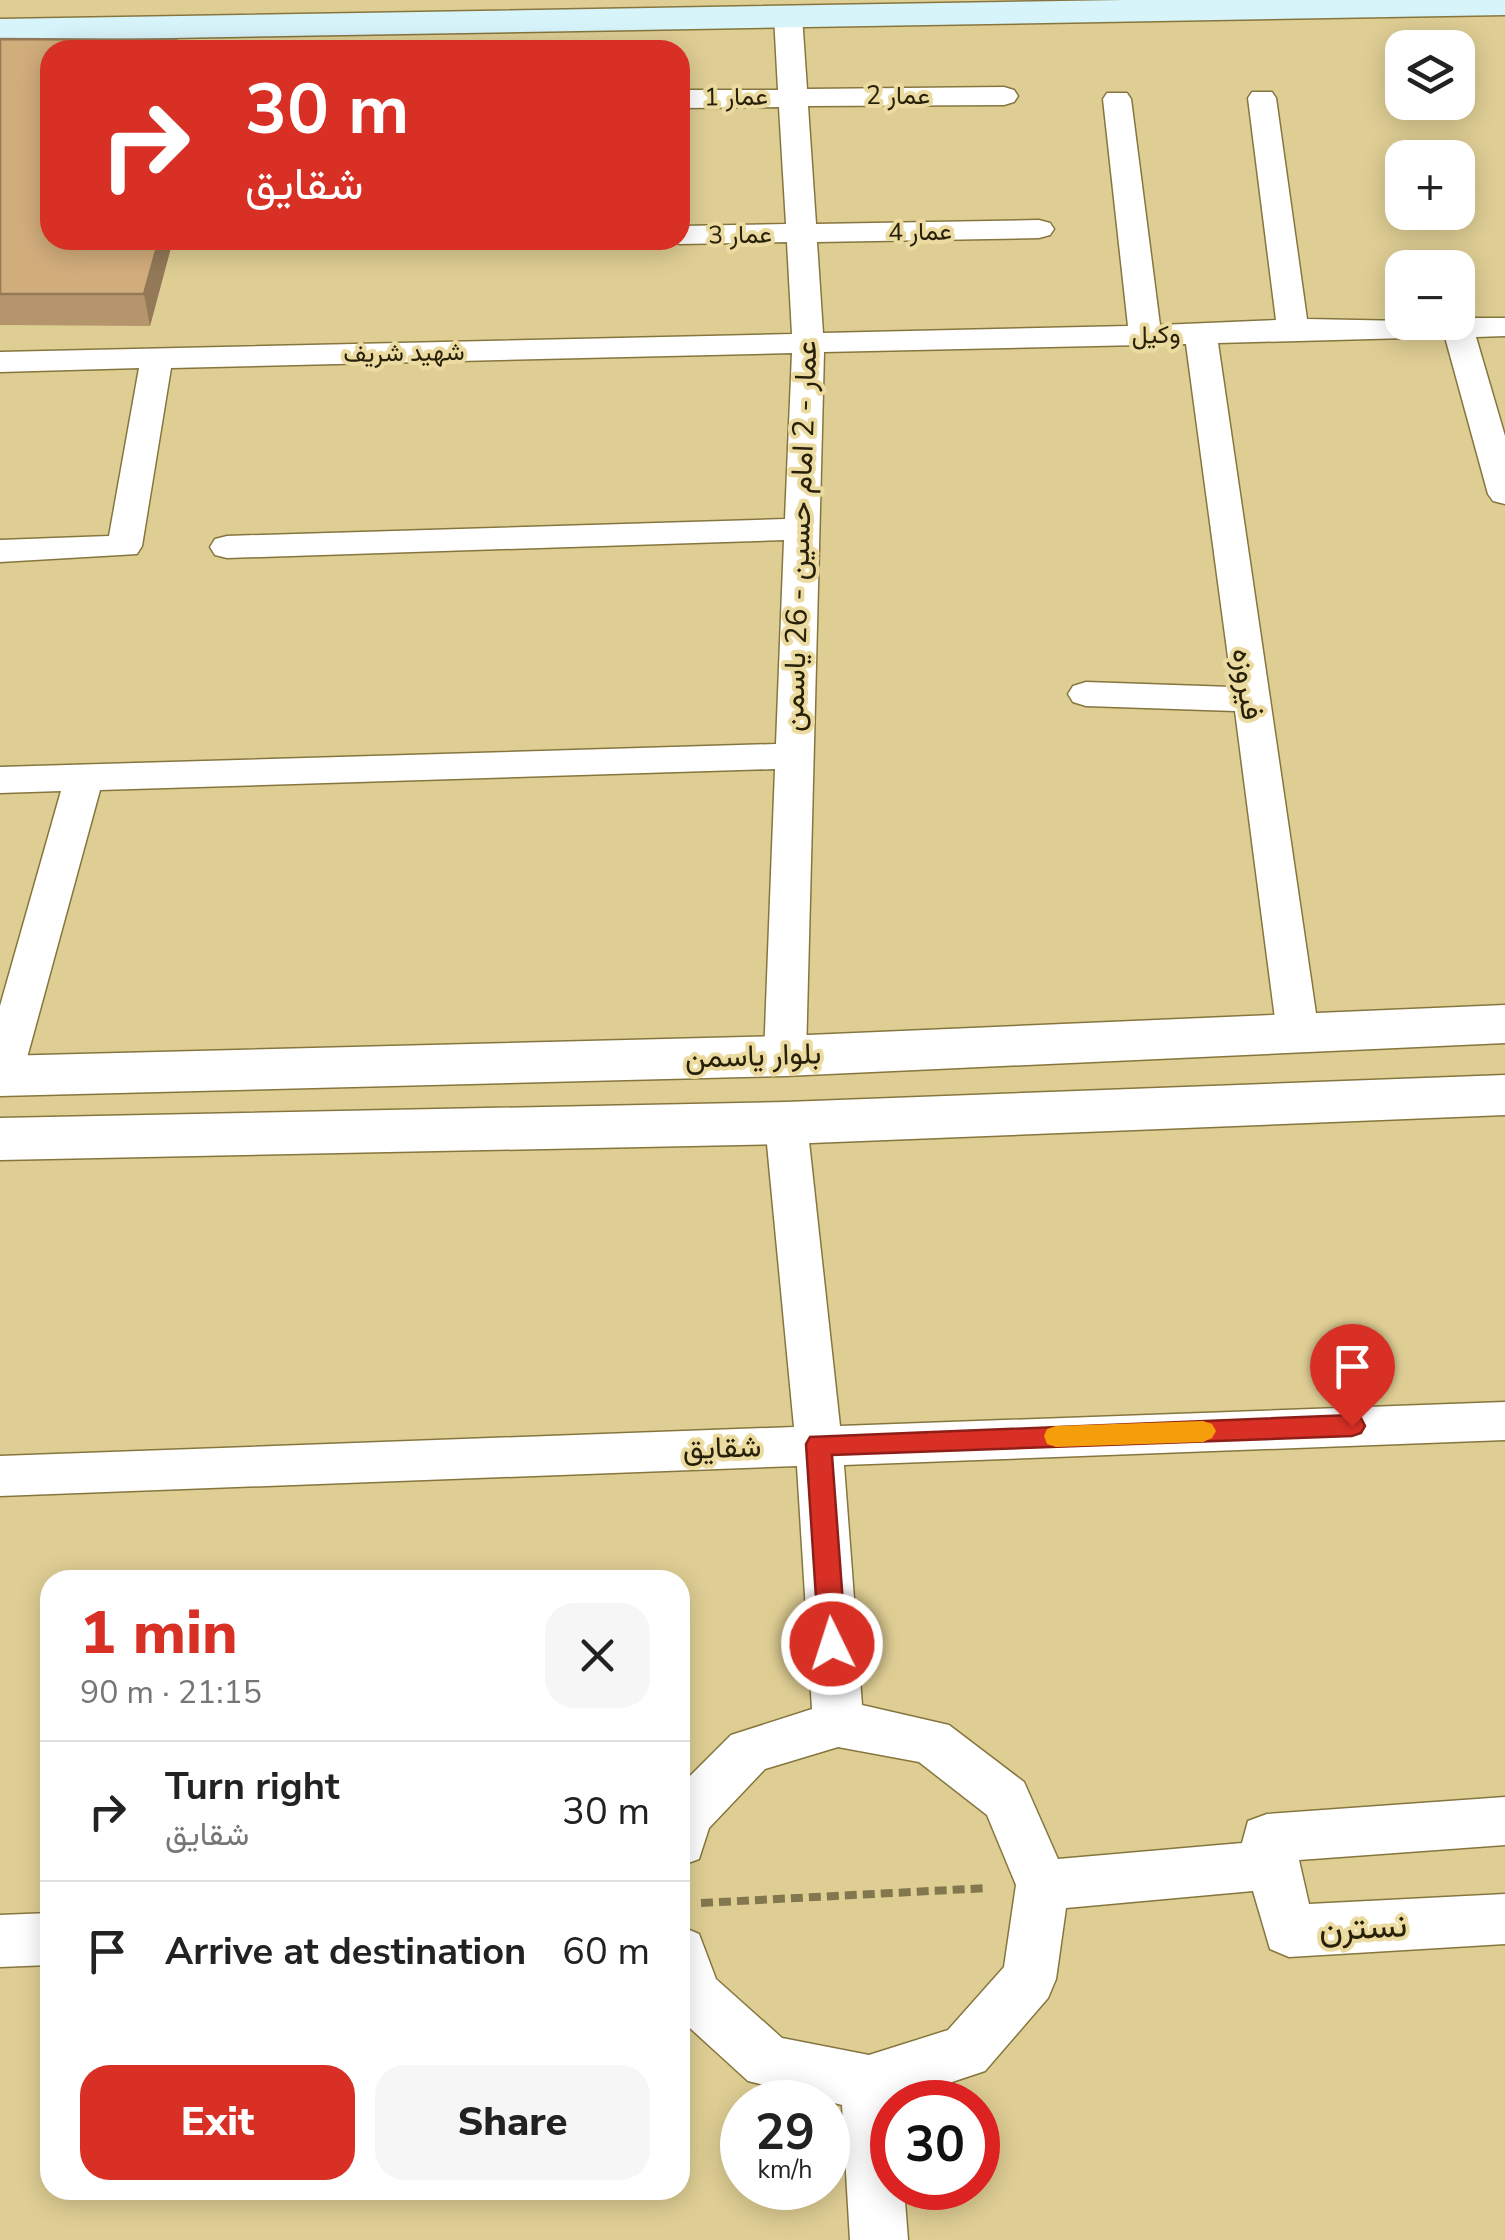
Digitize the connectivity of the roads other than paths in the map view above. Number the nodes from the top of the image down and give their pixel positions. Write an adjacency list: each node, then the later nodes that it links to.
1 (1445, 3): 2 (main road); 3 (main road)
2 (1505, 4)
3 (788, 16): 4 (main road); 5 (street, عمار - 2 امام حسین - 26 یاسمن)
4 (0, 30)
5 (793, 96): 6 (street, عمار 2); 8 (street, عمار 1); 11 (street, عمار - 2 امام حسین - 26 یاسمن)
6 (1004, 96)
7 (1262, 98): 16 (street)
8 (690, 99)
9 (1118, 99): 18 (street)
10 (1039, 229): 11 (street, عمار 4)
11 (801, 234): 12 (street, عمار 3); 20 (street, عمار - 2 امام حسین - 26 یاسمن)
12 (690, 236)
13 (1505, 327): 15 (street, وکیل)
14 (1385, 328): 16 (street, وکیل)
15 (1475, 328)
16 (1293, 329): 17 (street, وکیل)
17 (1201, 334): 18 (street, وکیل); 28 (street, فیروزه)
18 (1144, 336): 20 (street, وکیل)
19 (1461, 340): 23 (street)
20 (808, 344): 21 (street, شهید شریف); 24 (street, عمار - 2 امام حسین - 26 یاسمن)
21 (157, 358): 22 (street, شهید شریف); 26 (street)
22 (0, 362)
23 (1505, 494)
24 (801, 529): 25 (street); 29 (street, عمار - 2 امام حسین - 26 یاسمن)
25 (228, 548)
26 (0, 551)
27 (1086, 694): 28 (street)
28 (1249, 700): 33 (street, فیروزه)
29 (794, 756): 30 (street); 34 (street, عمار - 2 امام حسین - 26 یاسمن)
30 (84, 778): 31 (street); 35 (street)
31 (0, 780)
32 (1505, 1024): 33 (street, بلوار یاسمن)
33 (1298, 1034): 34 (street, بلوار یاسمن)
34 (785, 1056): 35 (street, بلوار یاسمن); 37 (street)
35 (1, 1076)
36 (1505, 1096): 37 (street)
37 (786, 1123): 38 (street); 40 (street)
38 (0, 1139)
39 (1505, 1420): 40 (street, شقایق)
40 (819, 1444): 41 (street, شقایق); 42 (street)
41 (0, 1476)
42 (838, 1724): 43 (street); 46 (street)
43 (690, 1812)
44 (1505, 1820): 45 (street)
45 (1273, 1865): 46 (street); 47 (street, نسترن)
46 (1043, 1886): 51 (street)
47 (1505, 1920)
48 (40, 1940): 49 (street)
49 (0, 1942)
50 (690, 1983): 51 (street)
51 (869, 2083): 52 (street)
52 (879, 2240)

